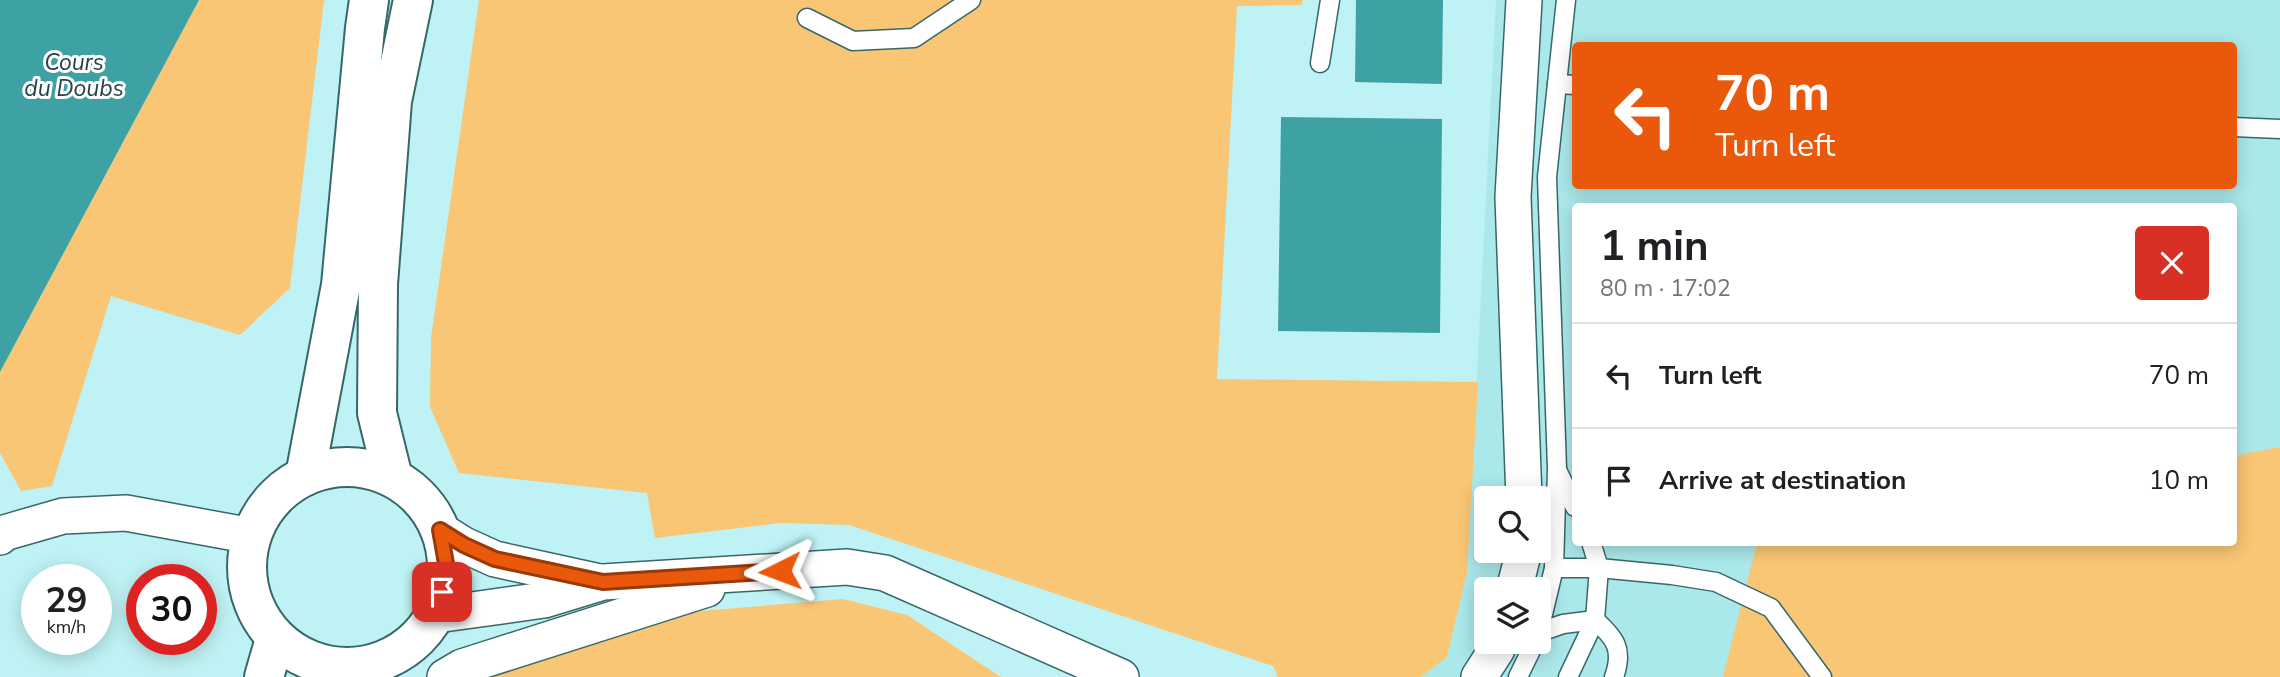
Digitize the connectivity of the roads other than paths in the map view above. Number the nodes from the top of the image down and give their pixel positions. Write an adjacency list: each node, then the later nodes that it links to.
1 (369, 0): 14 (main road)
2 (413, 0): 15 (main road)
3 (971, 0): 7 (lane)
4 (1330, 0): 8 (lane)
5 (1524, 0): 16 (street)
6 (1566, 0): 9 (lane)
7 (807, 18)
8 (1320, 63)
9 (1556, 84): 10 (lane); 13 (lane)
10 (1572, 85)
11 (2237, 127): 12 (lane)
12 (2280, 129)
13 (1556, 468): 17 (lane); 22 (lane)
14 (304, 476): 15 (main road); 19 (main road)
15 (393, 478): 18 (main road)
16 (1524, 486)
17 (1572, 500)
18 (440, 530): 25 (street); 27 (main road)
19 (251, 536): 20 (street); 30 (main road)
20 (0, 537)
21 (1592, 546): 23 (lane)
22 (1555, 568): 23 (lane); 26 (lane)
23 (1599, 568): 28 (lane); 41 (lane)
24 (758, 572): 25 (street); 35 (street); 36 (street)
25 (603, 582): 27 (street)
26 (1551, 584)
27 (436, 615): 33 (main road)
28 (1595, 620): 29 (lane); 39 (lane); 40 (lane)
29 (1551, 630)
30 (275, 639): 33 (main road); 34 (main road)
31 (1494, 654): 37 (street)
32 (1529, 654): 38 (lane)
33 (356, 672)
34 (264, 677)
35 (445, 677)
36 (1122, 677)
37 (1479, 677)
38 (1518, 677)
39 (1567, 677)
40 (1614, 677)
41 (1822, 677)

